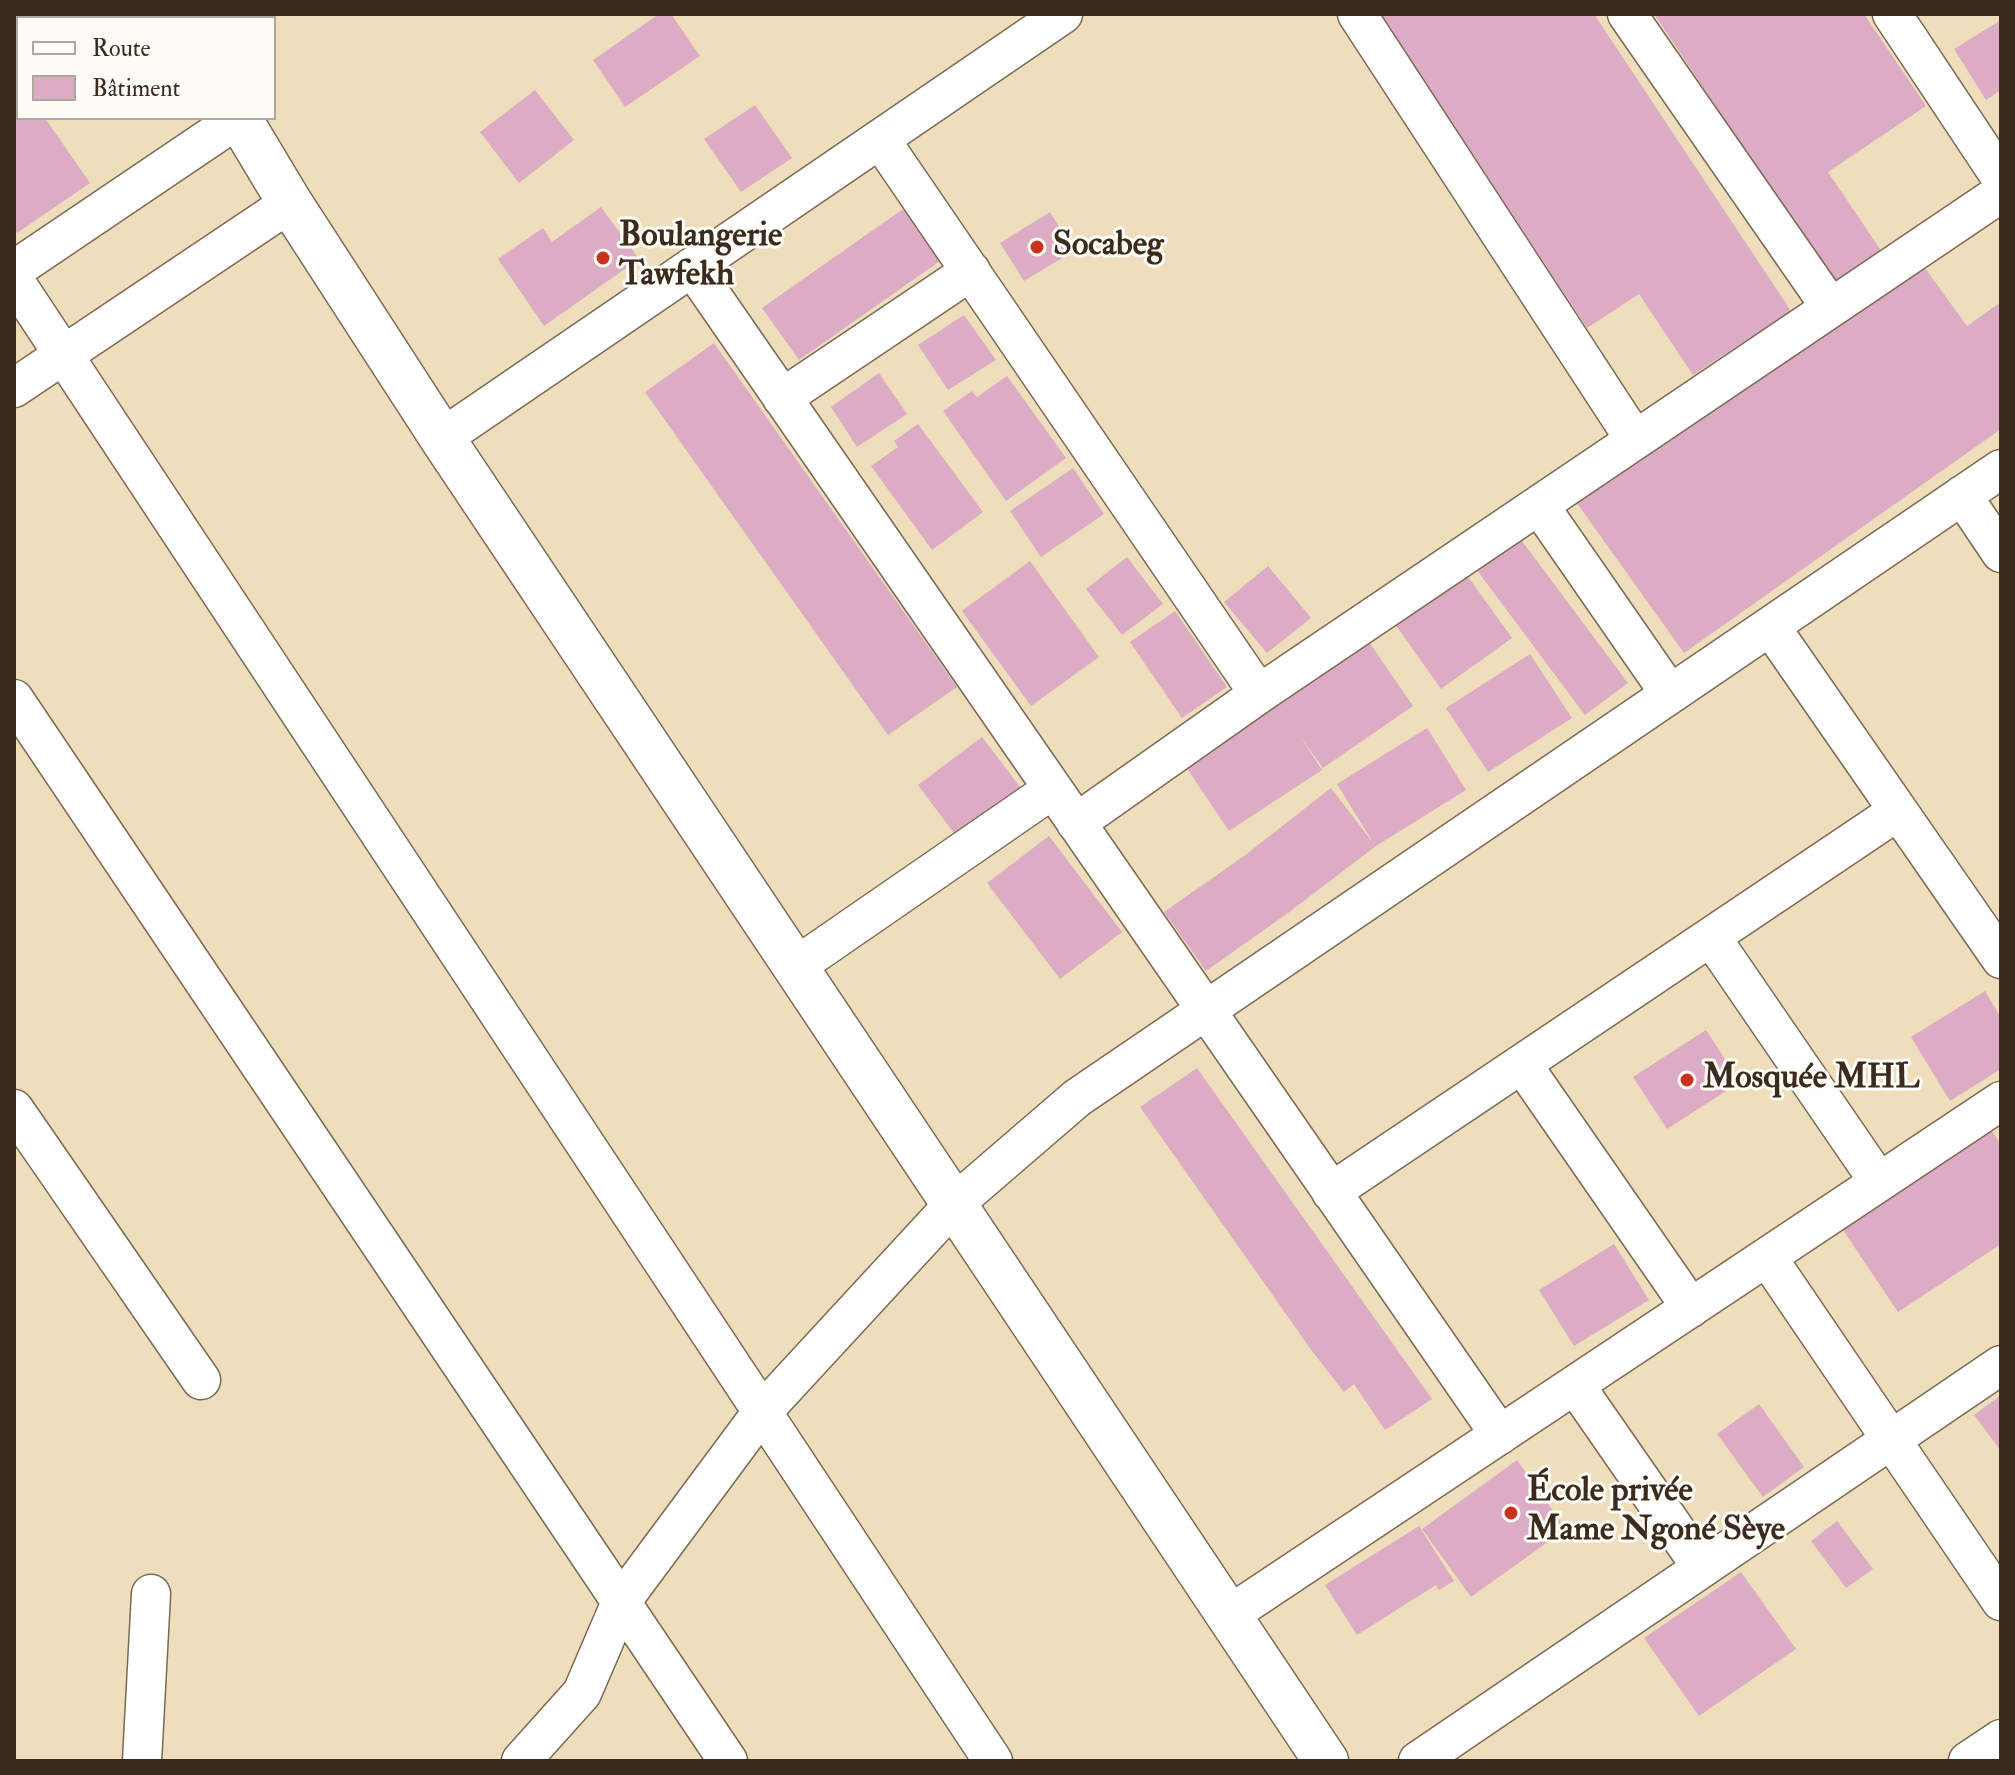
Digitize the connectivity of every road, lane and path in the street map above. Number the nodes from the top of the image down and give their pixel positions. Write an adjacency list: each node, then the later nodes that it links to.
1 (1063, 14): 7 (street)
2 (1357, 14): 20 (street)
3 (1627, 14): 15 (street)
4 (1892, 14): 8 (street)
5 (236, 120): 12 (street)
6 (240, 120): 10 (street)
7 (880, 139): 11 (street); 13 (street)
8 (2001, 178)
9 (2001, 193): 15 (street)
10 (290, 203): 16 (street); 19 (street)
11 (692, 267): 18 (street); 19 (street)
12 (14, 270)
13 (971, 271): 18 (street); 26 (street)
14 (14, 280): 16 (street)
15 (1831, 308): 20 (street)
16 (63, 355): 17 (street); 47 (street)
17 (14, 388)
18 (782, 398): 29 (street)
19 (442, 438): 34 (street)
20 (1635, 440): 23 (street)
21 (2001, 469): 22 (street)
22 (1962, 495): 24 (street); 25 (street)
23 (1539, 505): 26 (street); 27 (street)
24 (2001, 553)
25 (1770, 626): 27 (street); 30 (street)
26 (1259, 694): 31 (street)
27 (1670, 694): 35 (street)
28 (15, 702): 53 (street)
29 (1053, 789): 31 (street); 34 (street)
30 (1898, 811): 32 (street); 33 (street)
31 (1076, 823): 35 (street)
32 (1711, 937): 36 (street); 39 (street)
33 (2001, 959)
34 (795, 967): 41 (street)
35 (1207, 1011): 40 (street); 41 (street)
36 (1522, 1064): 40 (street); 43 (street)
37 (2001, 1101): 39 (street)
38 (14, 1109): 45 (street)
39 (1879, 1182): 42 (street)
40 (1331, 1192): 48 (street)
41 (954, 1204): 47 (street); 54 (street)
42 (1767, 1257): 43 (street); 49 (street)
43 (1691, 1308): 46 (street)
44 (2001, 1365): 49 (street)
45 (201, 1380)
46 (1575, 1385): 48 (street); 50 (street)
47 (762, 1412): 53 (street); 59 (street)
48 (1500, 1435): 54 (street)
49 (1891, 1440): 50 (street); 52 (street)
50 (1702, 1568): 61 (street)
51 (151, 1594): 56 (street)
52 (2001, 1601)
53 (621, 1602): 57 (street); 58 (street)
54 (1229, 1615): 60 (street)
55 (2001, 1739): 62 (street)
56 (142, 1761)
57 (521, 1761)
58 (728, 1761)
59 (993, 1761)
60 (1326, 1761)
61 (1418, 1761)
62 (1968, 1761)

